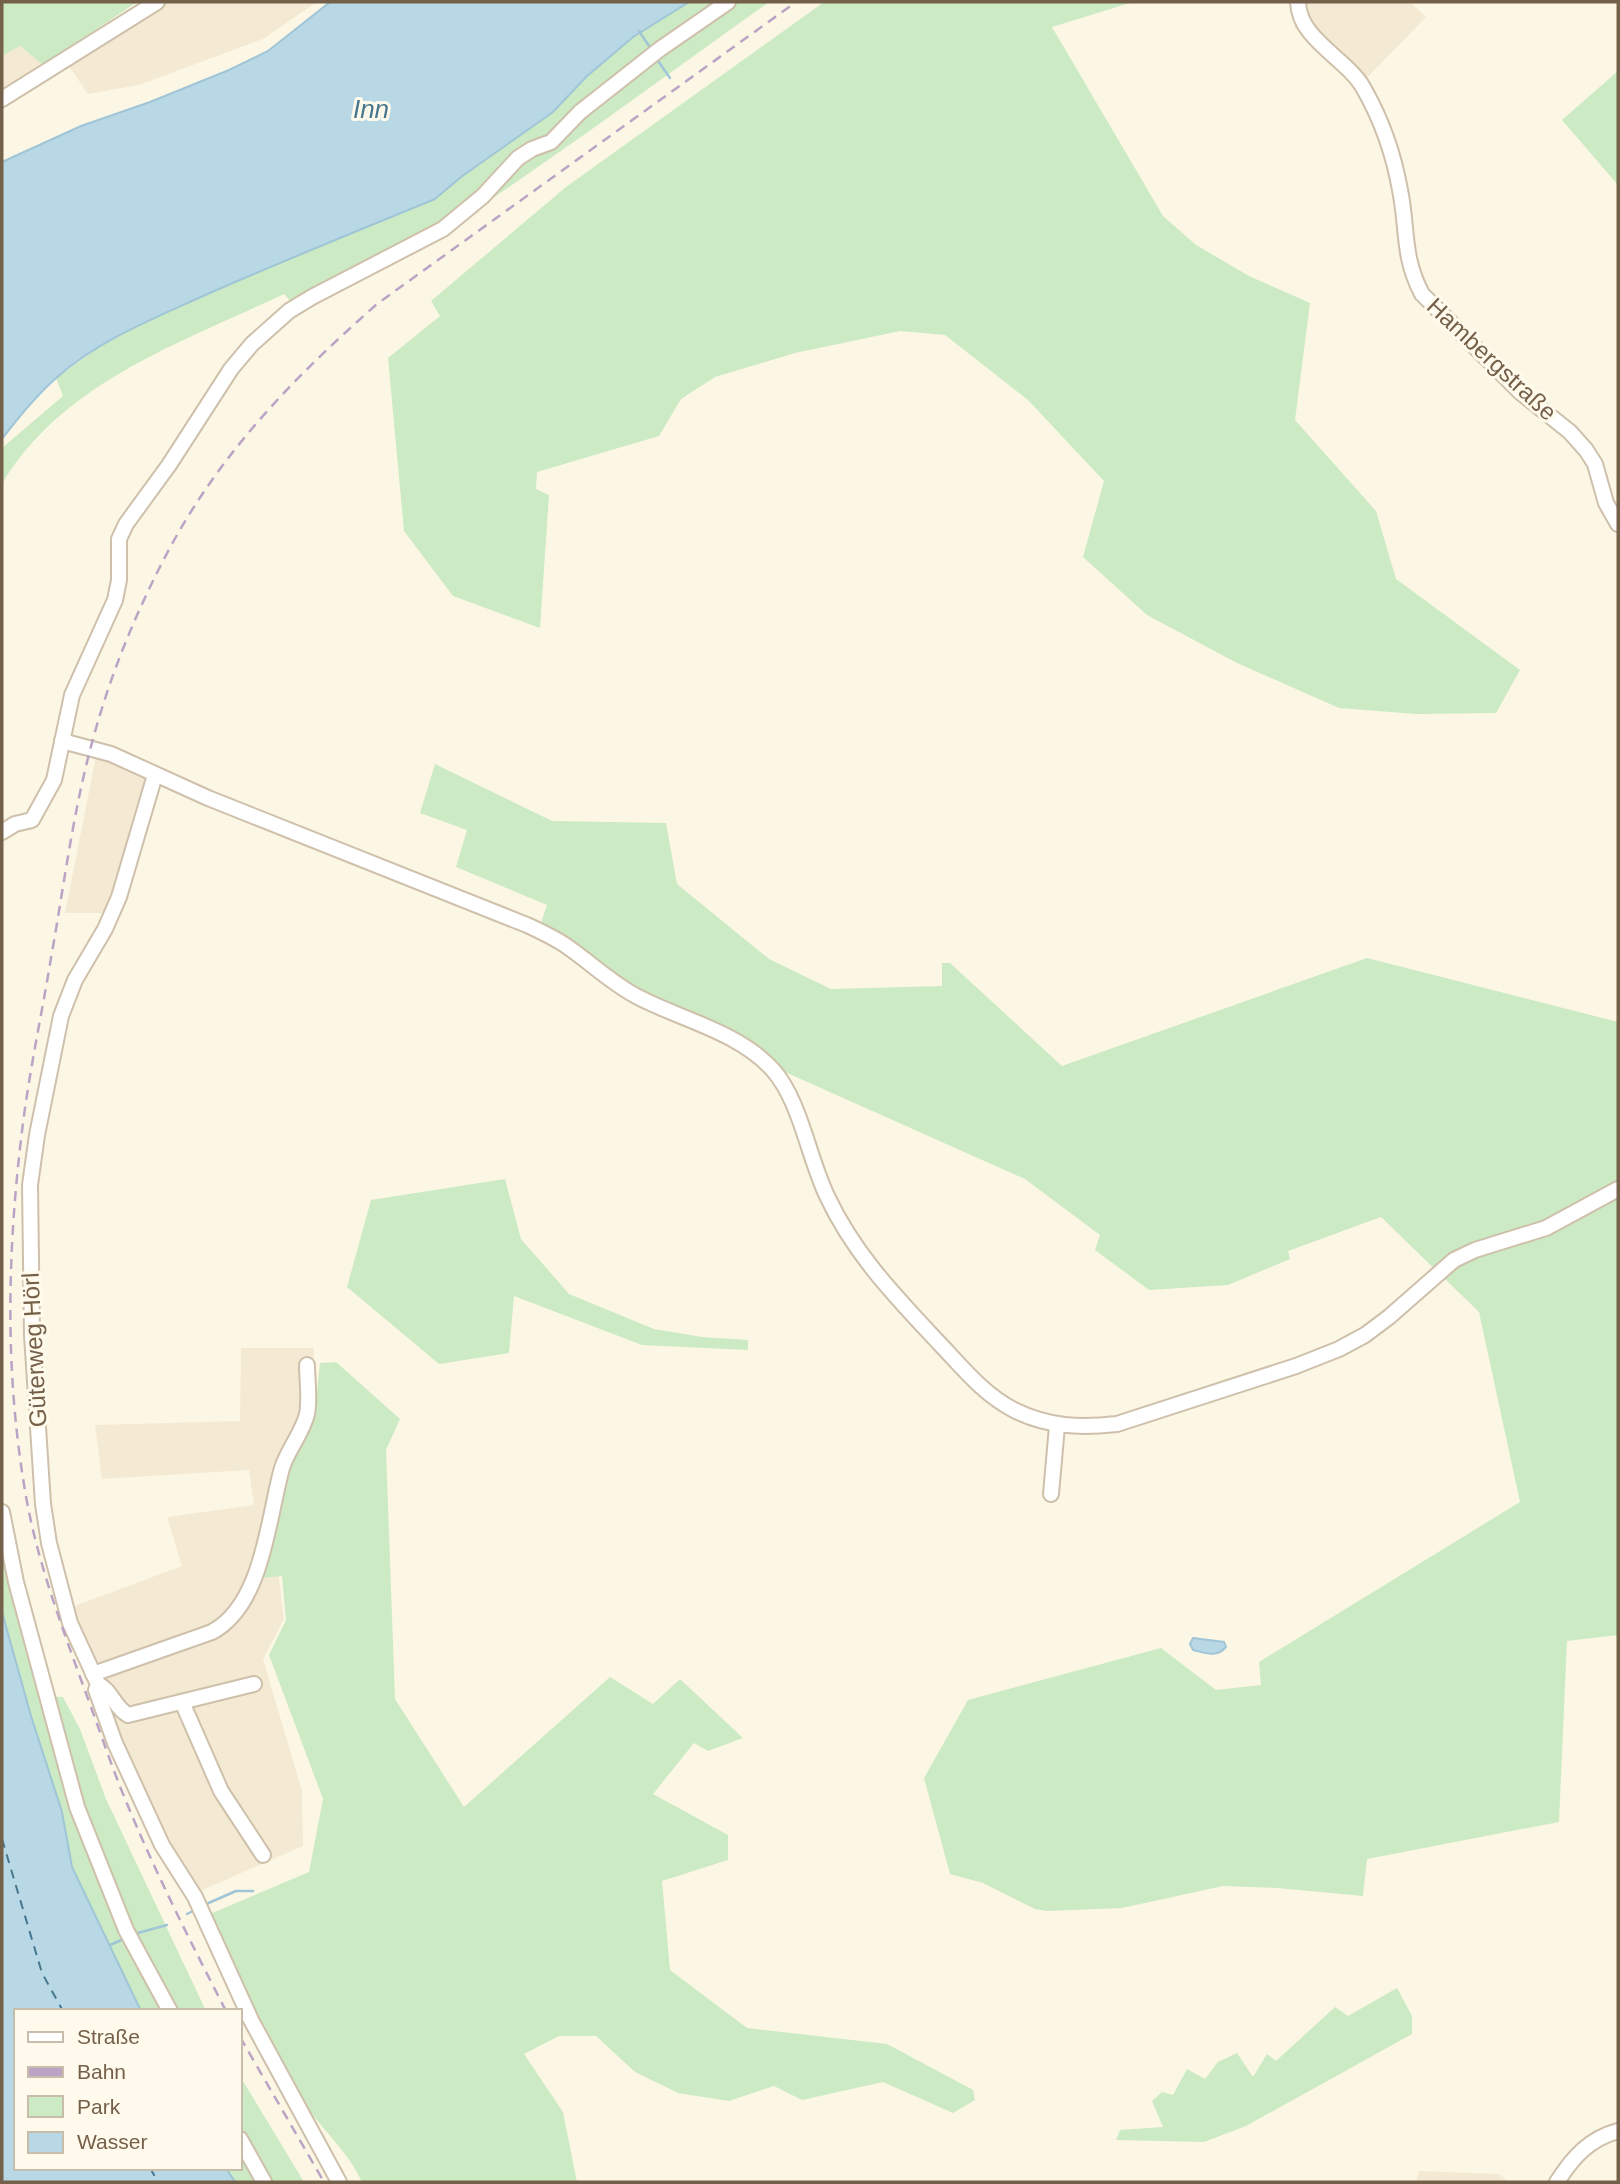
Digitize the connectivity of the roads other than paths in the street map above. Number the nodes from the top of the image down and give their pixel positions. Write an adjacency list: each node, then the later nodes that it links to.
1 (157, 2): 4 (street)
2 (728, 2): 6 (street)
3 (1298, 2): 5 (street, Hambergstraße)
4 (2, 99)
5 (1618, 524)
6 (62, 741): 7 (street); 8 (street)
7 (155, 775): 11 (street); 14 (street, Güterweg Hörl)
8 (2, 832)
9 (1618, 1189): 11 (street)
10 (307, 1365): 14 (street)
11 (1057, 1426): 12 (street)
12 (1051, 1494)
13 (2, 1512): 18 (street)
14 (96, 1679): 16 (street); 22 (street, Güterweg Hörl)
15 (254, 1684): 16 (street)
16 (182, 1702): 17 (street)
17 (263, 1855)
18 (169, 2009)
19 (1618, 2131): 23 (street)
20 (242, 2143): 21 (street)
21 (264, 2182)
22 (339, 2182)
23 (1557, 2182)

